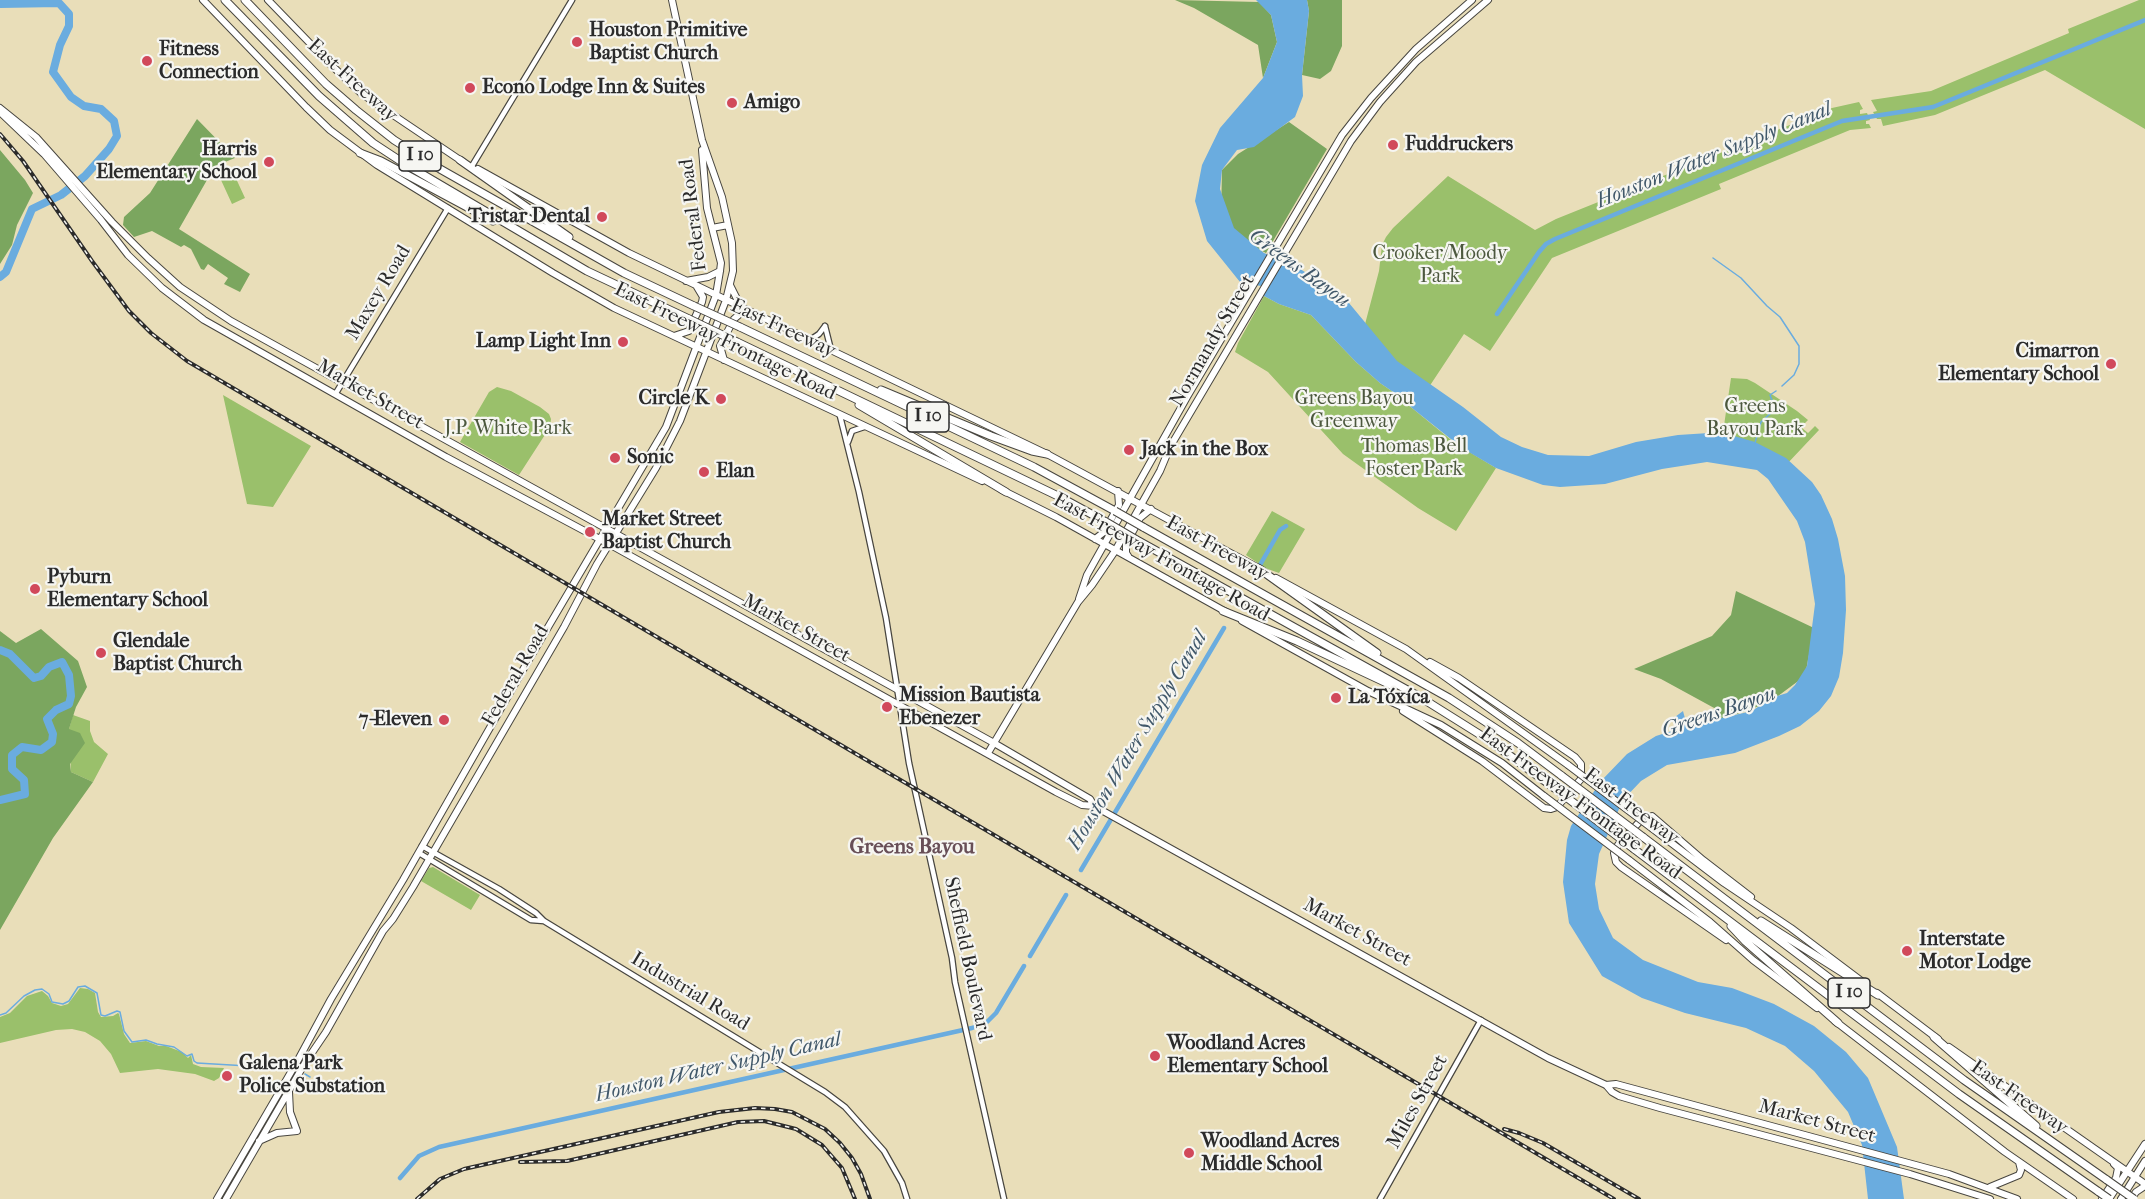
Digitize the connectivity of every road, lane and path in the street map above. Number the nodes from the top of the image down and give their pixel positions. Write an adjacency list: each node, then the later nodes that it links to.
1 (204, 0): 11 (main road, East Freeway Frontage Road)
2 (225, 0): 20 (highway, East Freeway / I 10)
3 (245, 0): 24 (highway, East Freeway / I 10)
4 (268, 0): 12 (main road, East Freeway Frontage Road)
5 (572, 0): 13 (street)
6 (672, 0): 10 (main road, Federal Road)
7 (1472, 0): 52 (main road, Normandy Street)
8 (1488, 0): 53 (main road, Normandy Street)
9 (0, 110): 14 (main road, Market Street)
10 (702, 140): 15 (main road, Federal Road); 16 (main road, Federal Road)
11 (360, 153): 17 (main road, East Freeway Frontage Road); 20 (highway)
12 (460, 160): 13 (main road, East Freeway Frontage Road); 24 (highway)
13 (472, 166): 25 (main road, East Freeway Frontage Road)
14 (65, 172): 37 (main road, Market Street); 40 (main road, Market Street)
15 (716, 180): 16 (main road); 18 (main road, Federal Road)
16 (704, 182): 19 (main road, Federal Road)
17 (448, 208): 32 (main road, East Freeway Frontage Road); 41 (street, Maxey Road)
18 (728, 225): 19 (main road); 23 (main road, Federal Road)
19 (712, 228): 21 (main road, Federal Road)
20 (522, 235): 42 (highway, East Freeway / I 10, bridge)
21 (721, 263): 22 (main road, Federal Road); 23 (main road)
22 (720, 271): 25 (main road); 28 (main road, Federal Road)
23 (733, 271): 27 (main road, Federal Road)
24 (624, 273): 38 (highway, East Freeway / I 10, bridge)
25 (685, 281): 26 (main road, East Freeway Frontage Road)
26 (696, 285): 28 (main road, East Freeway Frontage Road); 32 (main road)
27 (730, 285): 29 (main road, Federal Road); 30 (main road)
28 (716, 295): 29 (main road, East Freeway Frontage Road); 34 (main road, Federal Road)
29 (726, 300): 30 (main road, East Freeway Frontage Road); 35 (main road, Federal Road)
30 (742, 308): 31 (main road, East Freeway Frontage Road)
31 (750, 312): 33 (main road, East Freeway Frontage Road); 39 (main road)
32 (674, 336): 34 (main road, East Freeway Frontage Road)
33 (809, 340): 36 (main road, East Freeway Frontage Road); 36 (street)
34 (695, 346): 35 (main road, East Freeway Frontage Road); 55 (main road, Federal Road)
35 (705, 351): 39 (main road, East Freeway Frontage Road); 56 (main road, Federal Road)
36 (831, 351): 49 (main road, East Freeway Frontage Road)
37 (292, 355): 40 (main road); 41 (main road, Market Street)
38 (804, 358): 49 (highway); 70 (highway, East Freeway / I 10, bridge)
39 (724, 360): 45 (main road, East Freeway Frontage Road)
40 (286, 366): 43 (main road, Market Street)
41 (343, 382): 43 (street, Maxey Road); 44 (main road, Market Street)
42 (821, 382): 51 (highway); 74 (highway, East Freeway / I 10, bridge)
43 (336, 393): 46 (main road, Market Street)
44 (398, 413): 46 (main road); 55 (main road, Market Street)
45 (840, 416): 47 (main road, East Freeway Frontage Road); 48 (street, Sheffield Boulevard)
46 (391, 425): 57 (main road, Market Street)
47 (864, 427): 48 (street); 51 (main road, East Freeway Frontage Road)
48 (848, 442): 72 (street, Sheffield Boulevard)
49 (1047, 454): 50 (main road, East Freeway Frontage Road)
50 (1118, 491): 52 (main road, East Freeway Frontage Road); 58 (main road)
51 (1006, 492): 58 (main road, East Freeway Frontage Road)
52 (1131, 498): 53 (main road, East Freeway Frontage Road); 60 (main road, Normandy Street)
53 (1141, 504): 54 (main road, East Freeway Frontage Road); 61 (main road, Normandy Street)
54 (1151, 509): 62 (main road); 63 (main road, East Freeway Frontage Road)
55 (607, 528): 56 (main road, Market Street); 57 (main road, Federal Road)
56 (616, 534): 59 (main road, Federal Road); 72 (main road, Market Street)
57 (600, 539): 59 (main road, Market Street); 66 (main road, Federal Road)
58 (1095, 540): 60 (main road, East Freeway Frontage Road)
59 (609, 544): 67 (main road, Federal Road); 75 (main road, Market Street)
60 (1104, 544): 61 (main road, East Freeway Frontage Road); 64 (main road, Normandy Street)
61 (1115, 550): 62 (main road, East Freeway Frontage Road); 64 (main road, Normandy Street)
62 (1130, 559): 65 (main road, East Freeway Frontage Road)
63 (1258, 568): 68 (main road, East Freeway Frontage Road); 70 (highway)
64 (1078, 602): 76 (main road, Normandy Street)
65 (1223, 610): 73 (main road, East Freeway Frontage Road); 74 (highway)
66 (552, 620): 67 (main road); 69 (main road, Federal Road)
67 (564, 627): 71 (main road, Federal Road)
68 (1406, 649): 73 (main road); 86 (main road, East Freeway Frontage Road, bridge)
69 (524, 668): 71 (main road); 79 (main road, Federal Road)
70 (1399, 669): 85 (highway, East Freeway / I 10, bridge)
71 (536, 675): 80 (main road, Federal Road)
72 (898, 691): 75 (street, Sheffield Boulevard); 76 (main road, Market Street)
73 (1368, 691): 91 (main road, East Freeway Frontage Road, bridge)
74 (1420, 697): 87 (highway, East Freeway / I 10, bridge)
75 (901, 706): 77 (main road, Market Street); 120 (street, Sheffield Boulevard)
76 (994, 743): 77 (main road, Normandy Street); 78 (main road, Market Street)
77 (988, 753): 78 (main road, Market Street)
78 (1094, 806): 93 (main road, Market Street)
79 (422, 846): 80 (street, Industrial Road); 81 (main road, Federal Road)
80 (433, 851): 82 (main road, Federal Road); 83 (street, Industrial Road)
81 (418, 853): 82 (street, Industrial Road); 89 (main road, Federal Road)
82 (429, 859): 84 (street, Industrial Road); 90 (main road, Federal Road)
83 (499, 889): 84 (street); 88 (street, Industrial Road)
84 (494, 897): 88 (street, Industrial Road)
85 (1726, 899): 92 (highway); 102 (highway, East Freeway / I 10)
86 (1762, 908): 91 (main road); 92 (main road, East Freeway Frontage Road)
87 (1720, 913): 94 (highway); 115 (highway, East Freeway / I 10)
88 (544, 921): 119 (street, Industrial Road)
89 (371, 931): 90 (main road); 107 (main road, Federal Road)
90 (380, 936): 97 (main road, Federal Road)
91 (1738, 947): 94 (main road, East Freeway Frontage Road)
92 (1878, 995): 95 (main road, East Freeway Frontage Road)
93 (1481, 1020): 96 (main road, Market Street); 121 (street, Miles Street)
94 (1838, 1023): 106 (main road, East Freeway Frontage Road)
95 (1934, 1037): 102 (highway); 104 (main road, East Freeway Frontage Road)
96 (1606, 1085): 98 (main road, Market Street); 99 (main road, Market Street)
97 (289, 1090): 100 (main road, Federal Road); 100 (main road)
98 (1764, 1125): 99 (main road); 111 (main road, Market Street)
99 (1762, 1134): 114 (main road, Market Street)
100 (259, 1142): 109 (main road, Federal Road)
101 (2145, 1144): 103 (main road)
102 (2058, 1146): 127 (highway, East Freeway / I 10, bridge)
103 (2135, 1159): 104 (main road); 108 (main road)
104 (2111, 1160): 108 (main road, East Freeway Frontage Road); 115 (main road)
105 (2145, 1161): 110 (main road)
106 (2019, 1162): 113 (main road); 124 (main road, East Freeway Frontage Road)
107 (234, 1169): 109 (main road); 117 (main road, Federal Road)
108 (2128, 1171): 110 (main road, East Freeway Frontage Road); 125 (main road)
109 (241, 1173): 118 (main road, Federal Road)
110 (2135, 1177): 112 (main road, East Freeway Frontage Road); 126 (main road)
111 (1980, 1184): 113 (main road, Market Street); 114 (main road)
112 (2145, 1185): 127 (main road)
113 (1990, 1188): 116 (main road, Market Street)
114 (1977, 1194): 122 (main road, Market Street)
115 (2100, 1195): 125 (highway, East Freeway / I 10, bridge)
116 (2009, 1196): 122 (main road); 123 (main road, Market Street)
117 (217, 1199)
118 (226, 1199)
119 (907, 1199)
120 (1004, 1199)
121 (1380, 1199)
122 (1991, 1199)
123 (2017, 1199)
124 (2073, 1199)
125 (2109, 1199)
126 (2121, 1199)
127 (2133, 1199)

